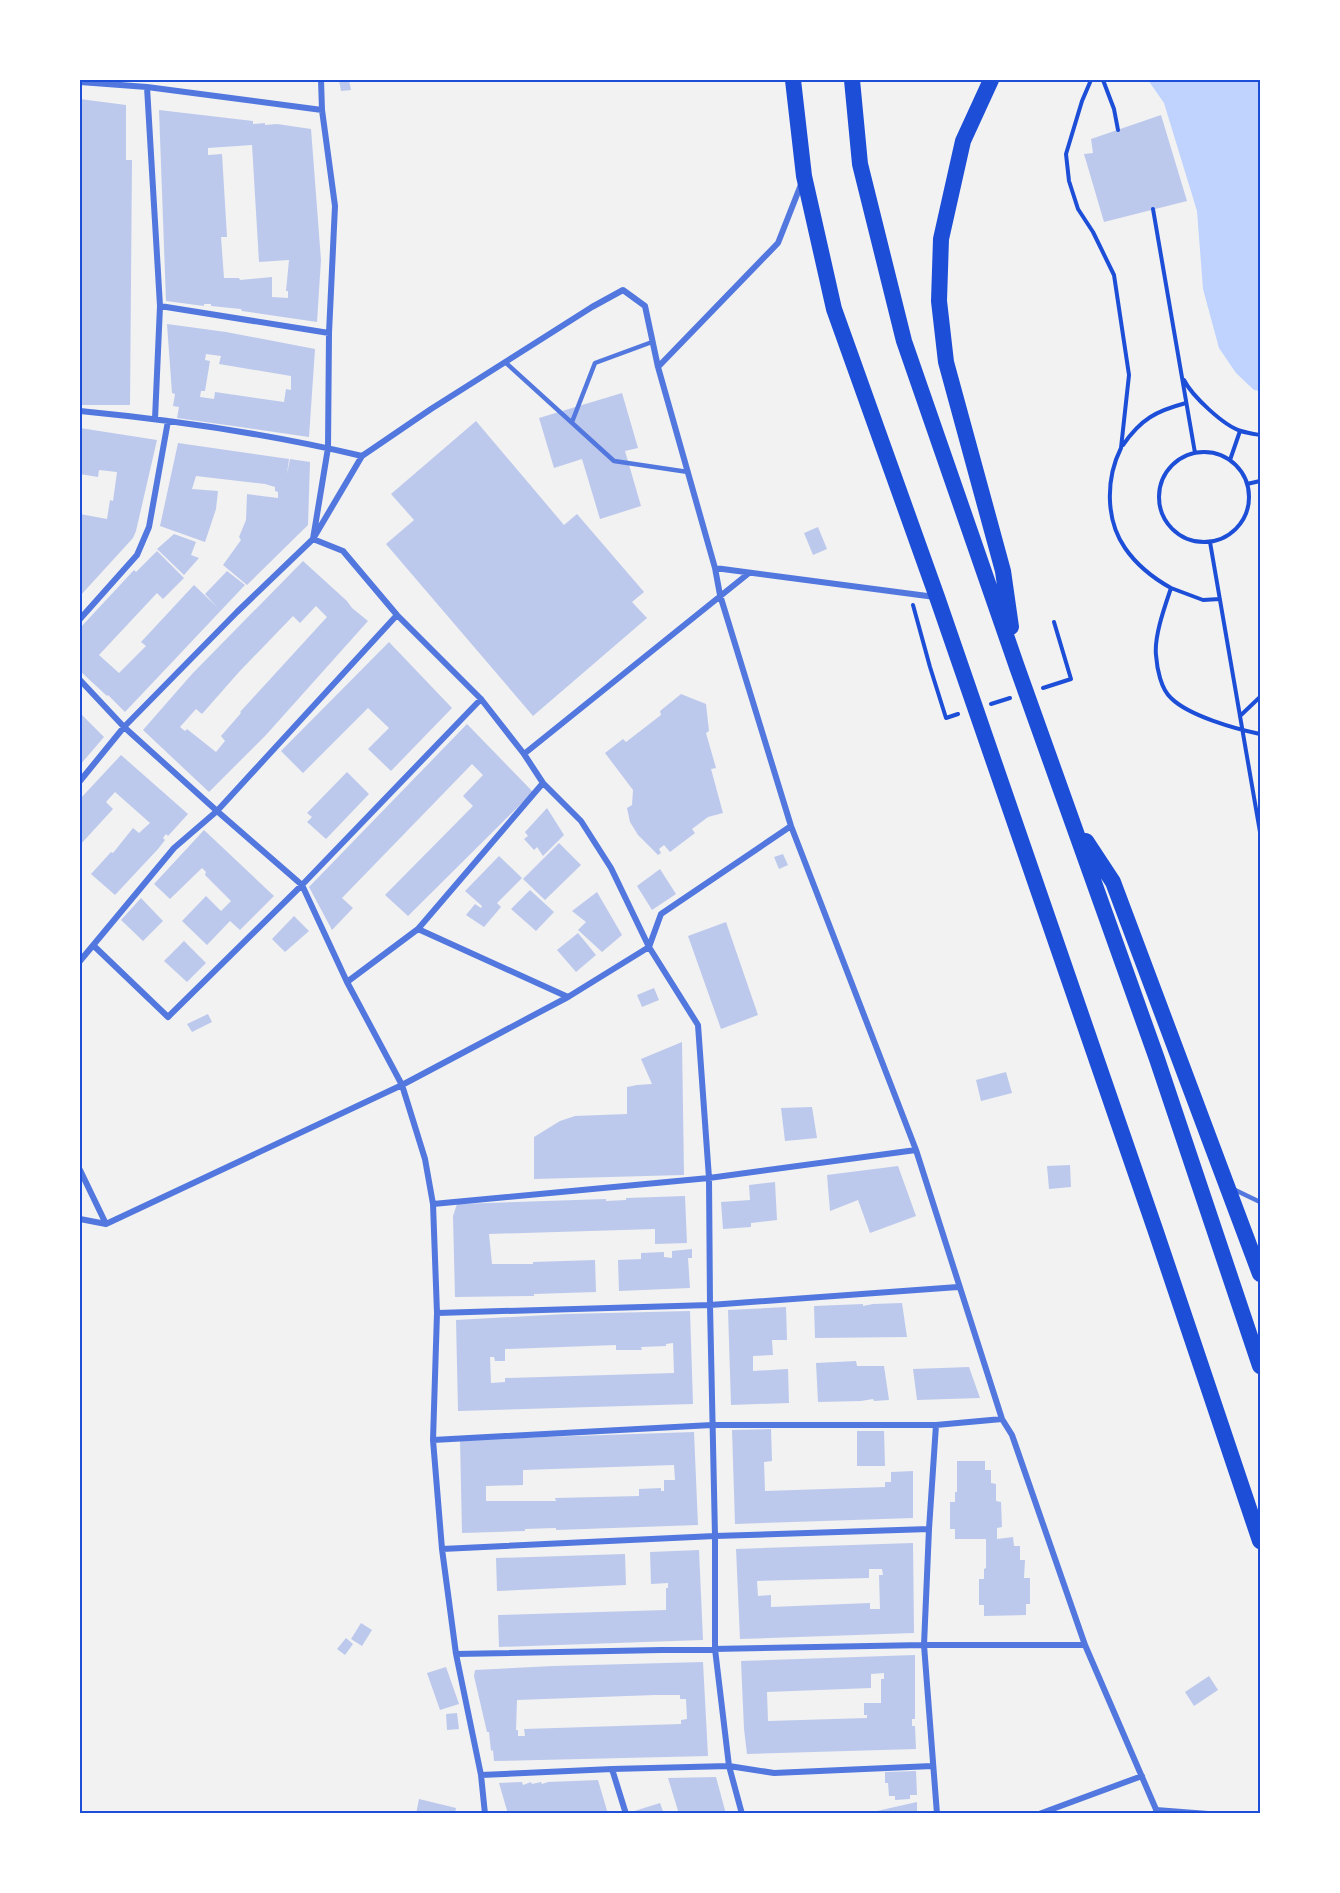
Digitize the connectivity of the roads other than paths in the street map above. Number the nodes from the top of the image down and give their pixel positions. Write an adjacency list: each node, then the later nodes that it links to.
1 (321, 80): 7 (street)
2 (793, 80): 8 (highway)
3 (852, 80): 28 (highway)
4 (991, 80): 28 (highway)
5 (80, 82): 6 (street)
6 (147, 87): 7 (street); 9 (street)
7 (322, 110): 10 (street)
8 (804, 176): 13 (street); 25 (highway)
9 (160, 306): 10 (street); 15 (street)
10 (329, 333): 18 (street)
11 (652, 342): 12 (street); 13 (street); 17 (lane)
12 (505, 362): 17 (lane); 19 (street)
13 (658, 367): 20 (street)
14 (80, 411): 15 (street)
15 (155, 418): 16 (street)
16 (168, 421): 18 (street); 27 (street)
17 (572, 422): 20 (lane)
18 (328, 448): 19 (street); 21 (street)
19 (362, 456): 21 (street)
20 (688, 472): 22 (street)
21 (313, 539): 26 (street); 31 (street)
22 (715, 568): 23 (street); 24 (street)
23 (750, 573): 24 (street); 25 (street)
24 (720, 595): 32 (street); 37 (street)
25 (937, 597): 65 (highway)
26 (397, 615): 30 (street); 35 (street)
27 (80, 619)
28 (1017, 667): 36 (highway)
29 (80, 680): 31 (street)
30 (481, 699): 32 (street); 38 (street)
31 (124, 727): 33 (street); 35 (street)
32 (524, 754): 34 (street)
33 (80, 781)
34 (543, 783): 39 (street); 41 (street)
35 (217, 811): 38 (street); 40 (street)
36 (1071, 817): 49 (highway); 58 (highway)
37 (791, 826): 41 (street); 46 (street)
38 (302, 885): 40 (street); 43 (street)
39 (418, 928): 43 (street); 44 (street)
40 (94, 946): 42 (street)
41 (649, 947): 44 (street); 48 (street)
42 (80, 961)
43 (347, 982): 45 (street)
44 (568, 997): 45 (street)
45 (402, 1085): 51 (street); 53 (street)
46 (916, 1150): 48 (street); 55 (street)
47 (80, 1170): 53 (street)
48 (709, 1178): 51 (street); 56 (street)
49 (1228, 1186): 50 (lane); 54 (highway)
50 (1260, 1202)
51 (433, 1204): 57 (street)
52 (80, 1219): 53 (street)
53 (106, 1224)
54 (1260, 1274)
55 (958, 1287): 56 (street); 59 (street)
56 (710, 1305): 57 (street); 60 (street)
57 (437, 1313): 62 (street)
58 (1260, 1366)
59 (1002, 1419): 61 (street); 68 (street)
60 (712, 1425): 61 (street); 62 (street); 64 (street)
61 (936, 1425): 63 (street)
62 (433, 1440): 66 (street)
63 (929, 1529): 64 (street); 67 (street)
64 (715, 1536): 66 (street); 69 (street)
65 (1260, 1541)
66 (442, 1549): 70 (street)
67 (924, 1645): 68 (street); 69 (street); 72 (street)
68 (1085, 1645): 75 (street)
69 (715, 1649): 70 (street); 71 (street)
70 (456, 1654): 74 (street)
71 (729, 1766): 72 (street); 73 (street); 79 (street)
72 (932, 1766): 80 (street)
73 (612, 1769): 74 (street); 78 (street)
74 (481, 1774): 77 (street)
75 (1142, 1776): 76 (street); 81 (street)
76 (1157, 1812): 82 (street)
77 (485, 1814)
78 (626, 1814)
79 (742, 1814)
80 (937, 1814)
81 (1039, 1814)
82 (1208, 1814)

